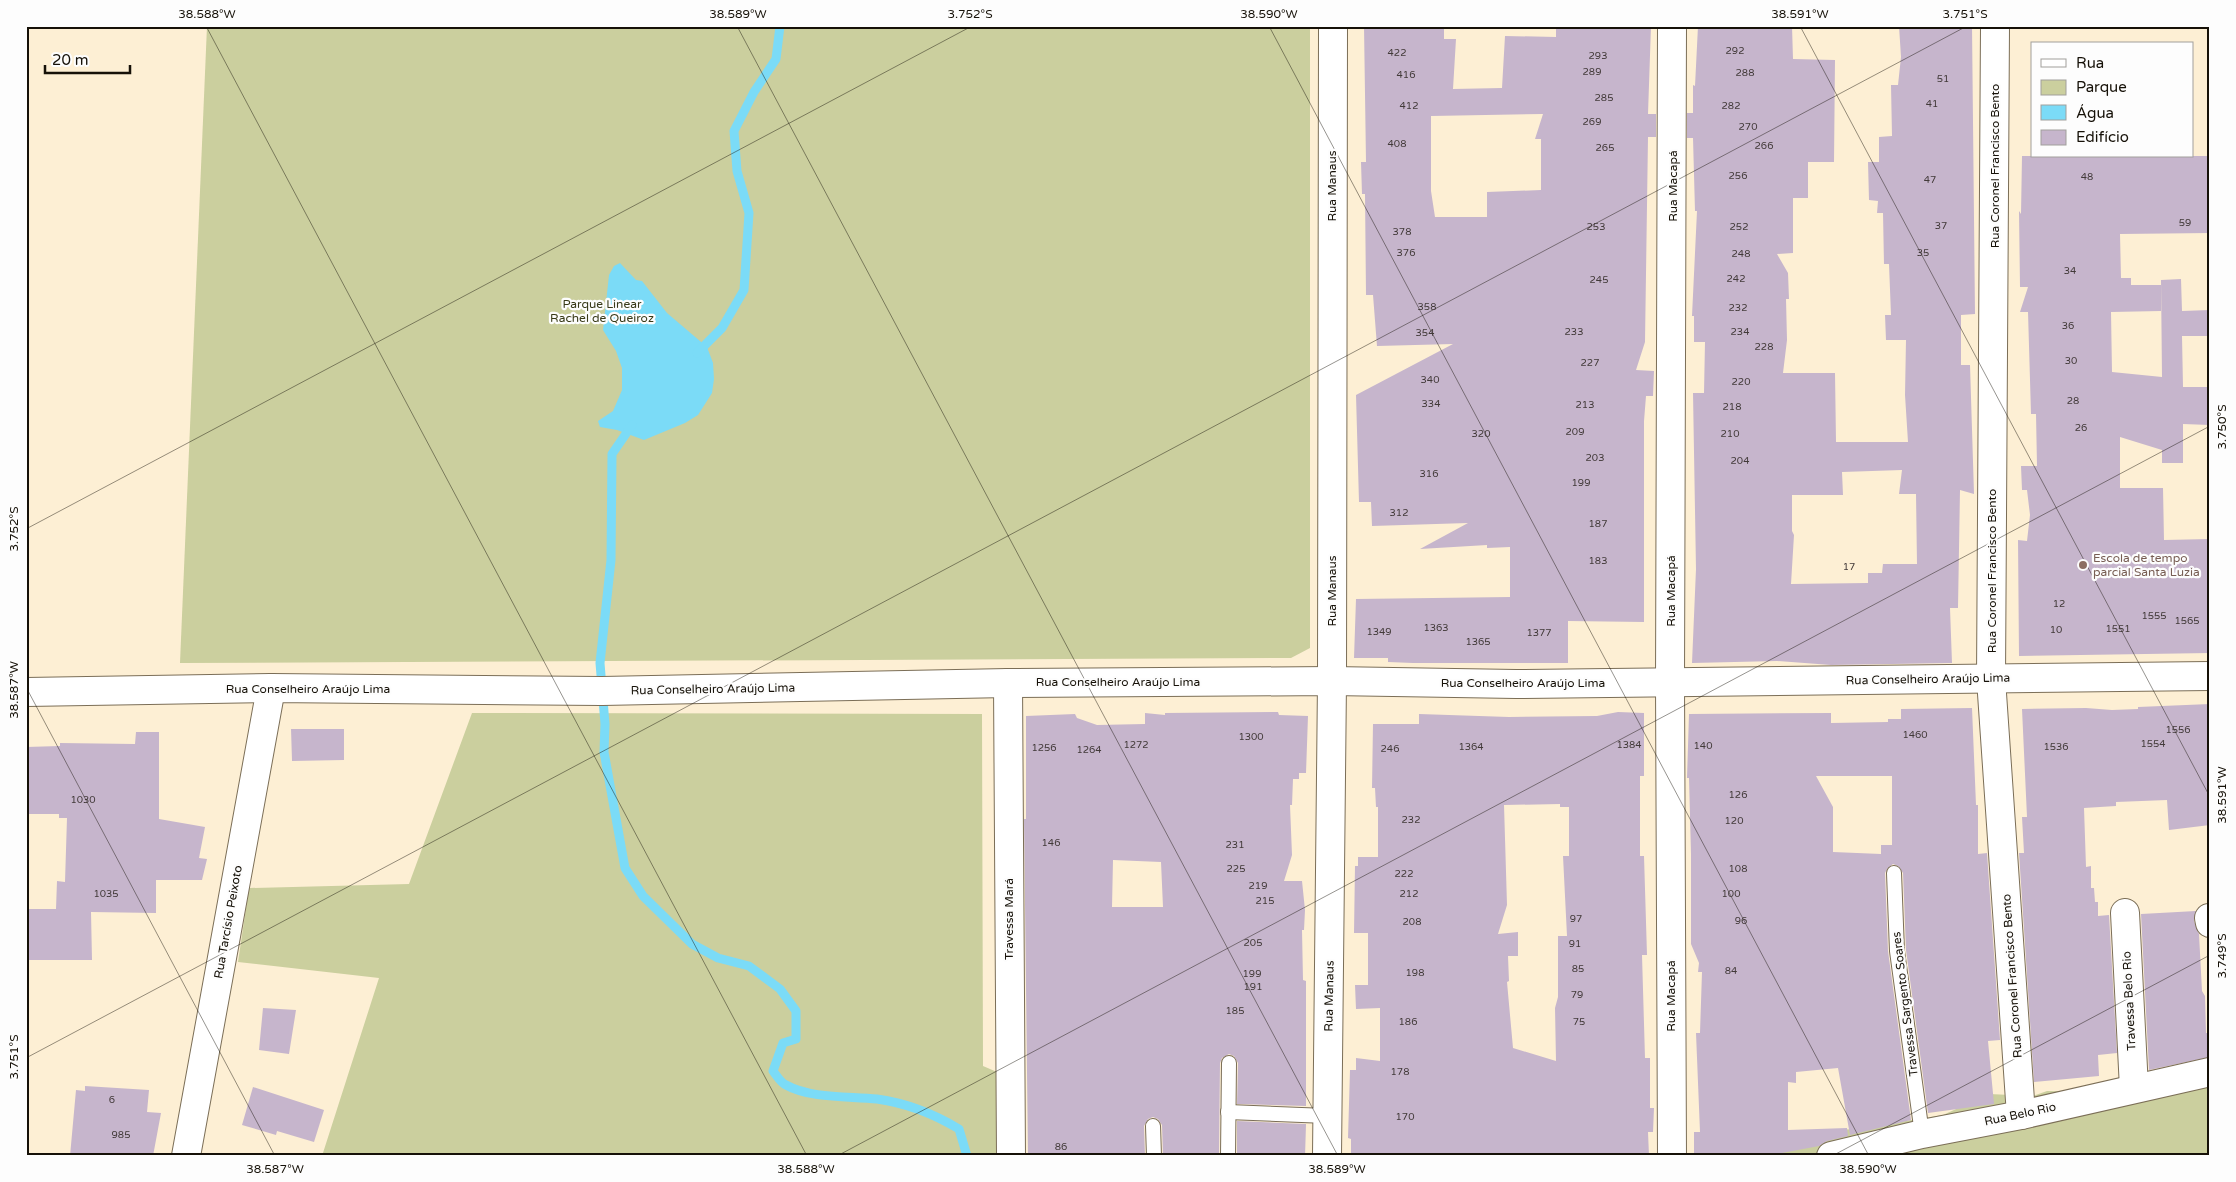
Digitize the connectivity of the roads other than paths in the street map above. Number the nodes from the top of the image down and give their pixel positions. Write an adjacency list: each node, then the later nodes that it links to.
1 (1333, 26): 6 (street, Rua Manaus)
2 (1672, 26): 8 (street, Rua Macapá)
3 (1996, 26): 5 (street, Rua Coronel Francisco Bento)
4 (2210, 676): 5 (street, Rua Conselheiro Araújo Lima)
5 (1992, 678): 8 (street, Rua Conselheiro Araújo Lima); 19 (street, Rua Coronel Francisco Bento)
6 (1332, 681): 7 (street, Rua Conselheiro Araújo Lima); 8 (street, Rua Conselheiro Araújo Lima); 20 (street, Rua Manaus)
7 (1008, 683): 9 (street, Rua Conselheiro Araújo Lima); 24 (street, Travessa Mará)
8 (1670, 683): 28 (street, Rua Macapá)
9 (271, 688): 10 (street, Rua Conselheiro Araújo Lima); 23 (street, Rua Tarcísio Peixoto)
10 (26, 692)
11 (1894, 874): 22 (lane, Travessa Sargento Soares)
12 (2125, 913): 17 (street, Travessa Belo Rio)
13 (2209, 918): 14 (street)
14 (2210, 923)
15 (1228, 1063): 18 (lane)
16 (2210, 1072): 17 (street, Rua Belo Rio)
17 (2134, 1088): 19 (street, Rua Belo Rio)
18 (1228, 1112): 20 (lane); 26 (lane)
19 (2021, 1115): 22 (street, Rua Belo Rio)
20 (1328, 1116): 27 (street, Rua Manaus)
21 (1153, 1126): 25 (lane)
22 (1922, 1134): 29 (street, Rua Belo Rio)
23 (186, 1156)
24 (1011, 1156)
25 (1154, 1156)
26 (1228, 1156)
27 (1328, 1156)
28 (1672, 1156)
29 (1831, 1156)

